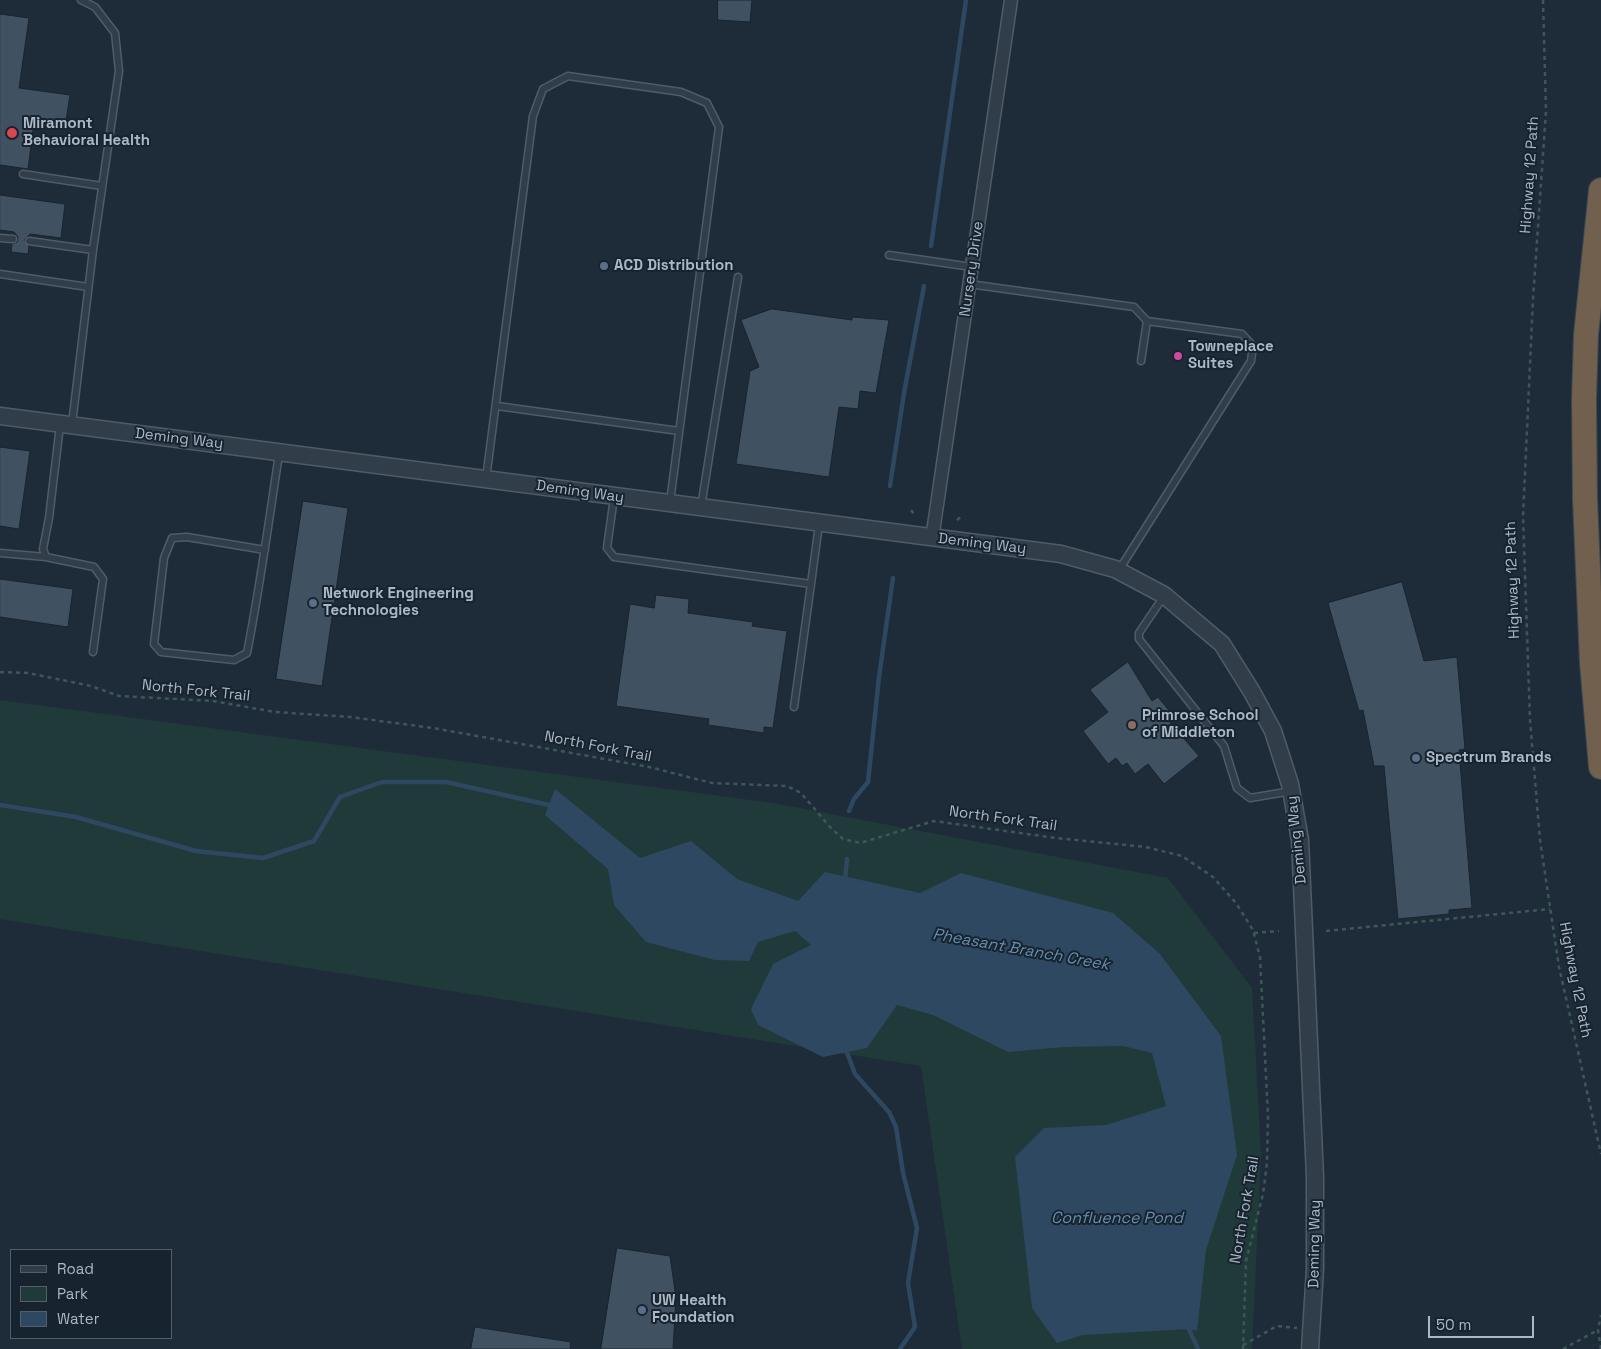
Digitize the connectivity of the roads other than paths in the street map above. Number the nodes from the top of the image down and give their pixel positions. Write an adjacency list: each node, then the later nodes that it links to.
1 (81, 0): 4 (lane)
2 (1011, 0): 11 (street, Nursery Drive)
3 (23, 174): 4 (lane)
4 (102, 186): 9 (lane)
5 (1601, 190): 33 (highway)
6 (0, 238): 7 (lane)
7 (13, 239)
8 (29, 241): 9 (lane)
9 (93, 250): 15 (lane)
10 (889, 255): 11 (lane)
11 (972, 267): 14 (street, Nursery Drive)
12 (0, 274): 15 (lane)
13 (738, 277): 27 (lane)
14 (969, 284): 16 (lane); 29 (street, Nursery Drive)
15 (88, 287): 21 (lane)
16 (1147, 321): 18 (lane); 34 (lane)
17 (1601, 344): 33 (highway)
18 (1142, 361)
19 (496, 406): 22 (lane); 22 (lane); 24 (lane)
20 (0, 416): 21 (street, Deming Way)
21 (66, 425): 23 (street, Deming Way); 32 (lane)
22 (679, 431): 26 (lane)
23 (279, 452): 24 (street, Deming Way); 30 (lane)
24 (486, 480): 25 (street, Deming Way)
25 (614, 497): 26 (street, Deming Way); 35 (lane)
26 (670, 504): 27 (street, Deming Way)
27 (701, 508): 28 (street, Deming Way)
28 (819, 524): 29 (street, Deming Way); 35 (lane)
29 (932, 539): 34 (street, Deming Way)
30 (265, 550): 30 (lane)
31 (0, 554): 32 (lane)
32 (46, 557): 37 (lane)
33 (1588, 566): 39 (highway)
34 (1119, 572): 36 (street, Deming Way)
35 (811, 584): 38 (lane)
36 (1164, 595): 40 (street, Deming Way); 40 (lane)
37 (93, 652)
38 (794, 707)
39 (1601, 767)
40 (1292, 791): 41 (street, Deming Way)
41 (1310, 1349)

